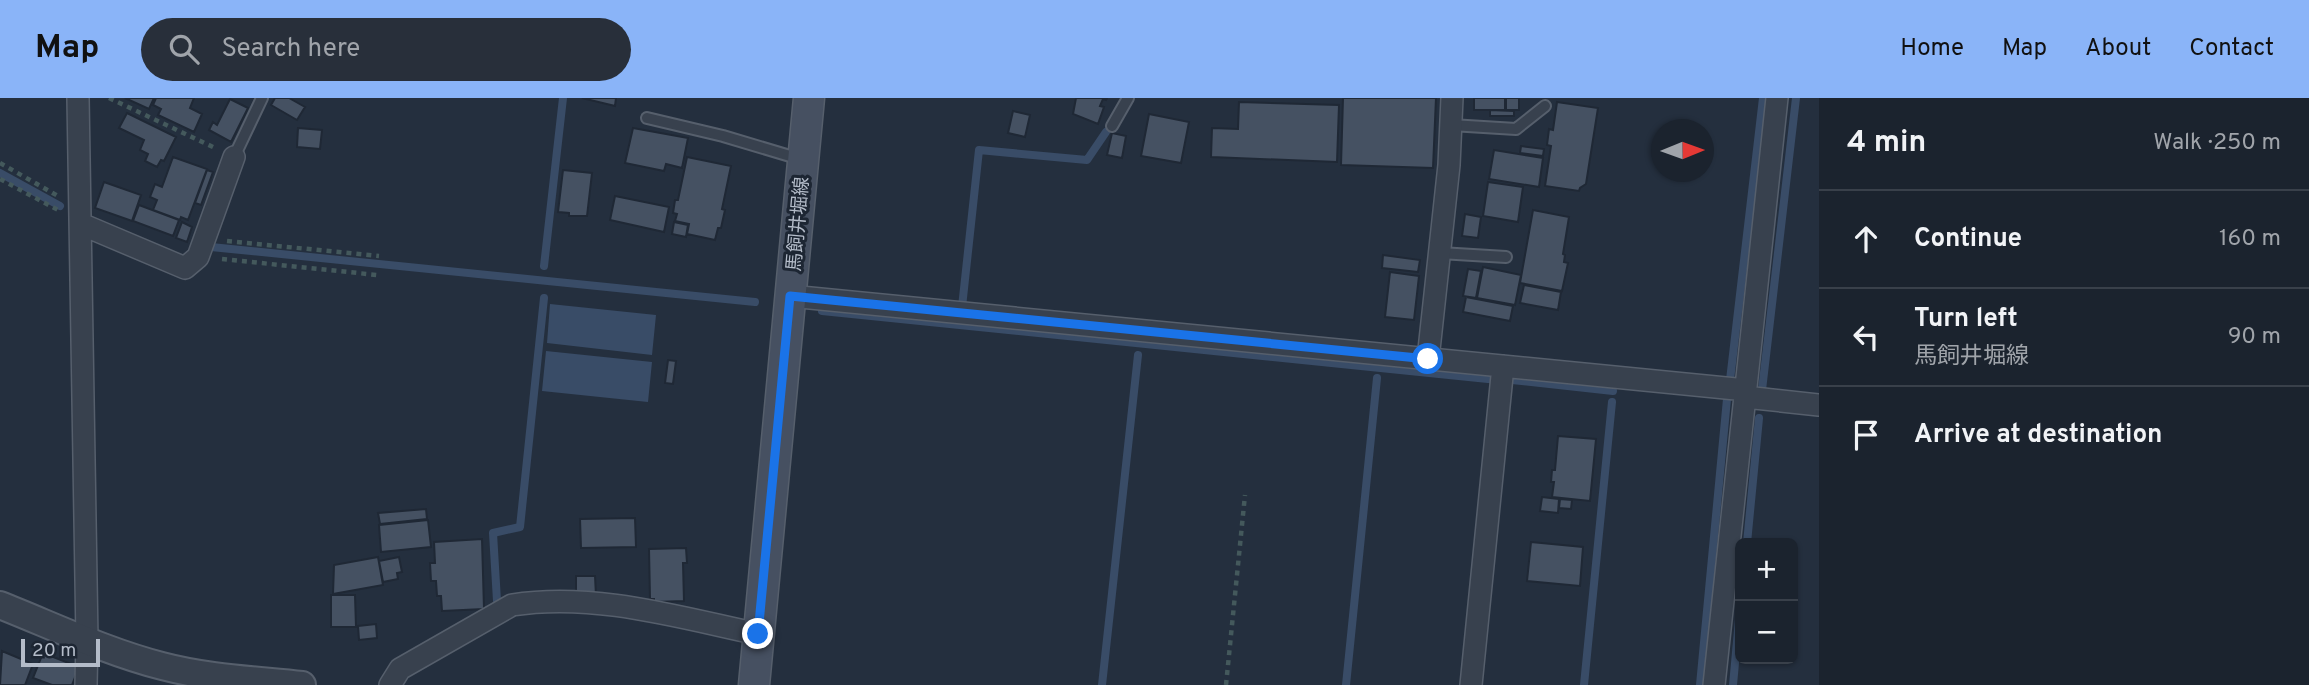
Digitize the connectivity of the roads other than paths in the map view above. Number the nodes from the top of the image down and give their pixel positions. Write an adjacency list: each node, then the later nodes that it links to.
1 (78, 98): 13 (street)
2 (262, 98): 11 (lane)
3 (809, 98): 12 (main road, 馬飼井堀線)
4 (1128, 98): 10 (lane)
5 (1452, 98): 9 (street)
6 (1777, 98): 19 (street)
7 (1545, 106): 9 (lane)
8 (647, 118): 12 (lane)
9 (1451, 125): 14 (street)
10 (1112, 126)
11 (233, 157): 13 (street)
12 (803, 160): 16 (main road, 馬飼井堀線)
13 (81, 223): 23 (street)
14 (1440, 253): 15 (lane); 17 (street)
15 (1506, 257)
16 (790, 296): 17 (street); 22 (main road, 馬飼井堀線)
17 (1428, 359): 18 (street)
18 (1503, 366): 19 (street); 28 (street)
19 (1745, 394): 20 (street); 29 (street)
20 (1819, 405)
21 (0, 605): 23 (street)
22 (758, 634): 26 (street); 27 (main road, 馬飼井堀線)
23 (88, 640): 24 (street); 25 (street)
24 (86, 685)
25 (302, 685)
26 (390, 685)
27 (754, 685)
28 (1471, 685)
29 (1714, 685)

